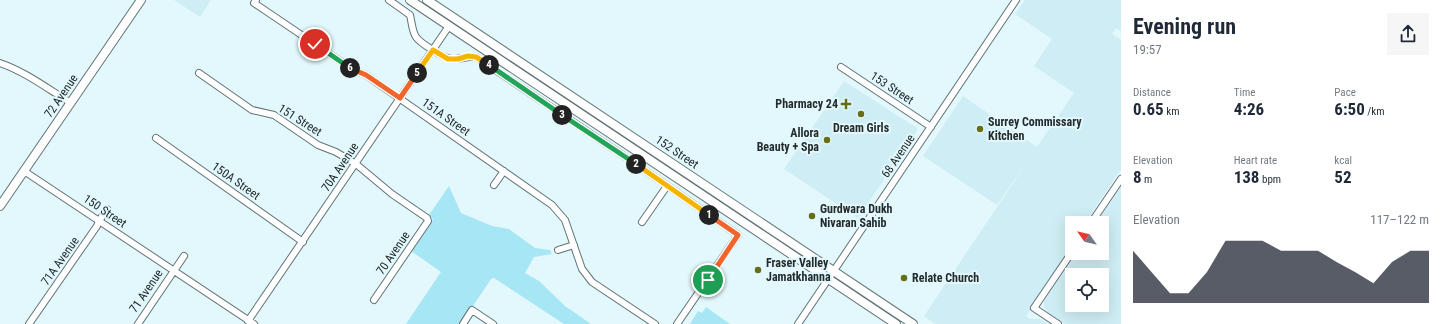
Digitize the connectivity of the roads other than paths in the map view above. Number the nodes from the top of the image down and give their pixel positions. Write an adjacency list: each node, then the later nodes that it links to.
1 (142, 0): 14 (main road, 72 Avenue)
2 (389, 0): 9 (street)
3 (410, 0): 7 (main road, 152 Street)
4 (427, 0): 8 (main road, 152 Street)
5 (1016, 0): 15 (street, 68 Avenue)
6 (255, 2): 13 (street, 151A Street)
7 (449, 26): 8 (main road); 9 (street, 70A Avenue); 36 (main road, 152 Street)
8 (492, 44): 35 (main road, 152 Street)
9 (433, 50): 13 (street, 70A Avenue); 22 (street)
10 (0, 62): 14 (street)
11 (841, 67): 15 (street, 153 Street)
12 (199, 73): 17 (street, 151 Street)
13 (400, 98): 17 (street, 70A Avenue); 19 (street, 151A Street)
14 (71, 103): 18 (main road, 72 Avenue)
15 (931, 127): 35 (street, 68 Avenue)
16 (156, 138): 29 (street, 150A Street)
17 (356, 164): 26 (street, 151 Street); 29 (street, 70A Avenue)
18 (24, 171): 23 (main road, 72 Avenue); 27 (street, 150 Street)
19 (504, 171): 21 (street); 30 (street, 151A Street)
20 (1121, 179): 25 (street)
21 (494, 185)
22 (667, 186): 28 (street); 44 (street)
23 (0, 206)
24 (107, 209): 27 (street, 71A Avenue)
25 (1096, 216)
26 (427, 218): 37 (street, 70 Avenue)
27 (99, 220): 34 (street, 150 Street); 39 (street, 71A Avenue)
28 (642, 222)
29 (303, 242): 38 (street, 70A Avenue)
30 (574, 245): 31 (street); 43 (street, 151A Street)
31 (558, 250)
32 (184, 256): 34 (street)
33 (1067, 260): 48 (street)
34 (173, 270): 38 (street, 150 Street); 40 (street, 71 Avenue)
35 (834, 271): 36 (street, 68 Avenue); 47 (main road, 152 Street)
36 (829, 279): 45 (street, 68 Avenue); 46 (main road, 152 Street)
37 (374, 300)
38 (251, 322)
39 (30, 324)
40 (138, 324)
41 (463, 324): 42 (street)
42 (493, 324)
43 (654, 324)
44 (677, 324)
45 (798, 324)
46 (896, 324)
47 (913, 324)
48 (1058, 324)

